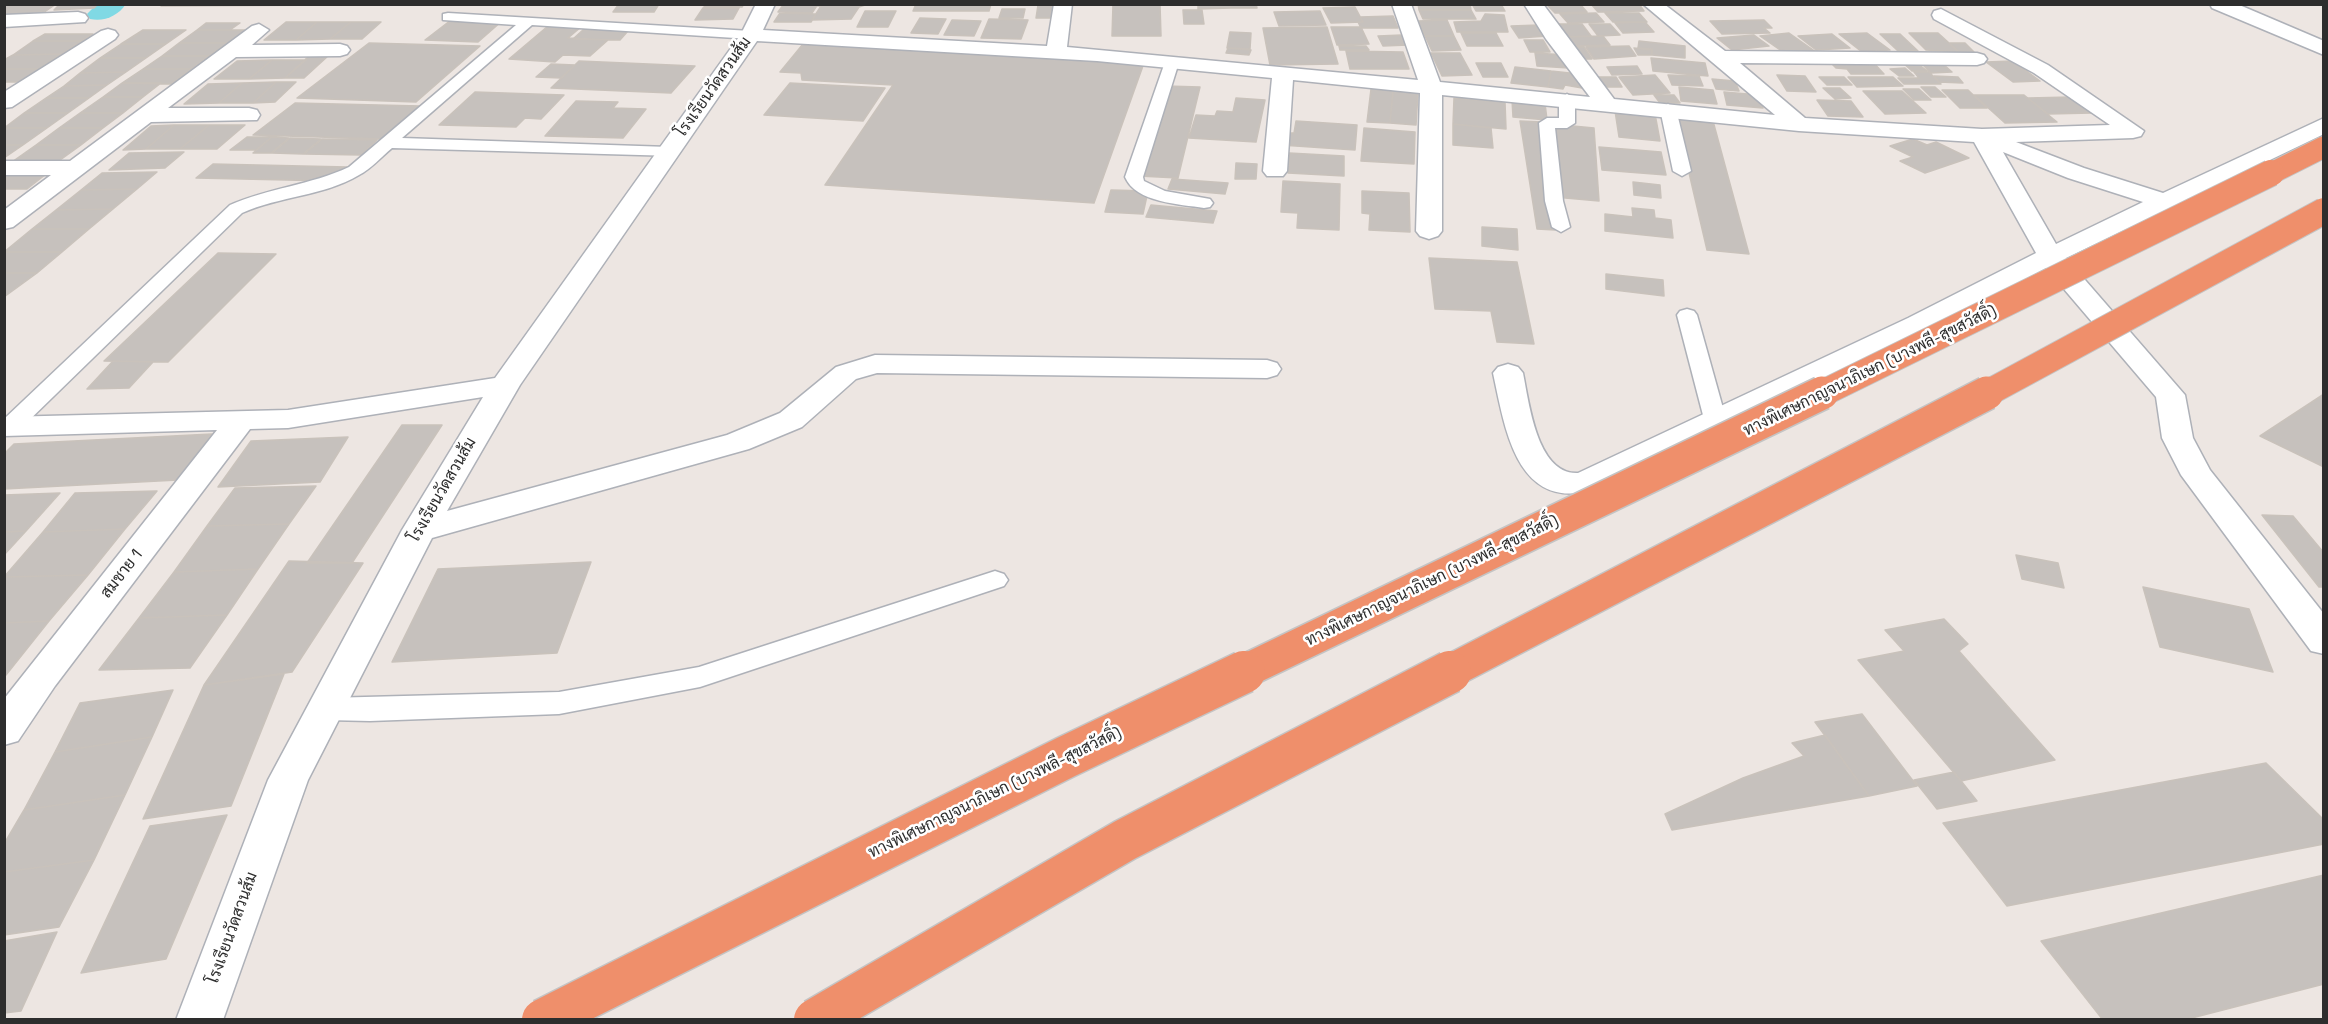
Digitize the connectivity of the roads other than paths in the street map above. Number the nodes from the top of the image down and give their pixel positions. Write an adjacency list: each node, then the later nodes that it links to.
1 (766, 4): 13 (street, โรงเรียนวัดสวนส้ม)
2 (1063, 4): 18 (street)
3 (1401, 4): 23 (street)
4 (1533, 4): 26 (street)
5 (1652, 4): 19 (street)
6 (2219, 4): 15 (street)
7 (1941, 15): 32 (street)
8 (448, 17): 11 (lane)
9 (78, 18): 10 (street)
10 (4, 21)
11 (529, 21): 13 (lane); 33 (lane)
12 (259, 30): 17 (street)
13 (751, 34): 18 (street); 35 (street, โรงเรียนวัดสวนส้ม)
14 (108, 35): 25 (street)
15 (2324, 49)
16 (340, 50): 17 (street)
17 (231, 51): 28 (street)
18 (1056, 52): 21 (street)
19 (1720, 57): 20 (street); 30 (street)
20 (1977, 59)
21 (1172, 62): 22 (street); 40 (lane)
22 (1283, 73): 23 (street); 38 (street)
23 (1431, 87): 24 (street); 45 (street)
24 (1567, 99): 26 (street); 44 (lane)
25 (4, 102)
26 (1606, 103): 27 (street)
27 (1668, 109): 30 (street); 39 (lane)
28 (146, 115): 29 (street); 37 (street)
29 (249, 115)
30 (1799, 124): 32 (street)
31 (2324, 125): 41 (street)
32 (1982, 136): 41 (street); 46 (street)
33 (390, 143): 35 (lane); 53 (lane)
34 (2324, 147): 60 (highway, ทางพิเศษกาญจนาภิเษก (บางพลี-สุขสวัสดิ์), bridge)
35 (669, 152): 50 (street, โรงเรียนวัดสวนส้ม)
36 (4, 168): 37 (street)
37 (76, 168): 43 (street)
38 (1275, 171)
39 (1682, 171)
40 (1204, 202)
41 (2166, 202): 46 (street)
42 (2324, 211): 61 (highway, bridge)
43 (4, 222)
44 (1561, 227)
45 (1429, 231)
46 (2050, 256): 51 (street); 56 (street)
47 (1687, 315): 51 (lane)
48 (1267, 369): 54 (street)
49 (1508, 373): 51 (street)
50 (505, 386): 52 (street); 54 (street, โรงเรียนวัดสวนส้ม)
51 (1715, 419)
52 (242, 420): 53 (street); 58 (street, สมชาย 1)
53 (6, 429)
54 (419, 530): 57 (street, โรงเรียนวัดสวนส้ม)
55 (995, 580): 57 (lane)
56 (2324, 641)
57 (326, 709): 59 (street, โรงเรียนวัดสวนส้ม)
58 (4, 730)
59 (199, 1020)
60 (543, 1020)
61 (815, 1020)

